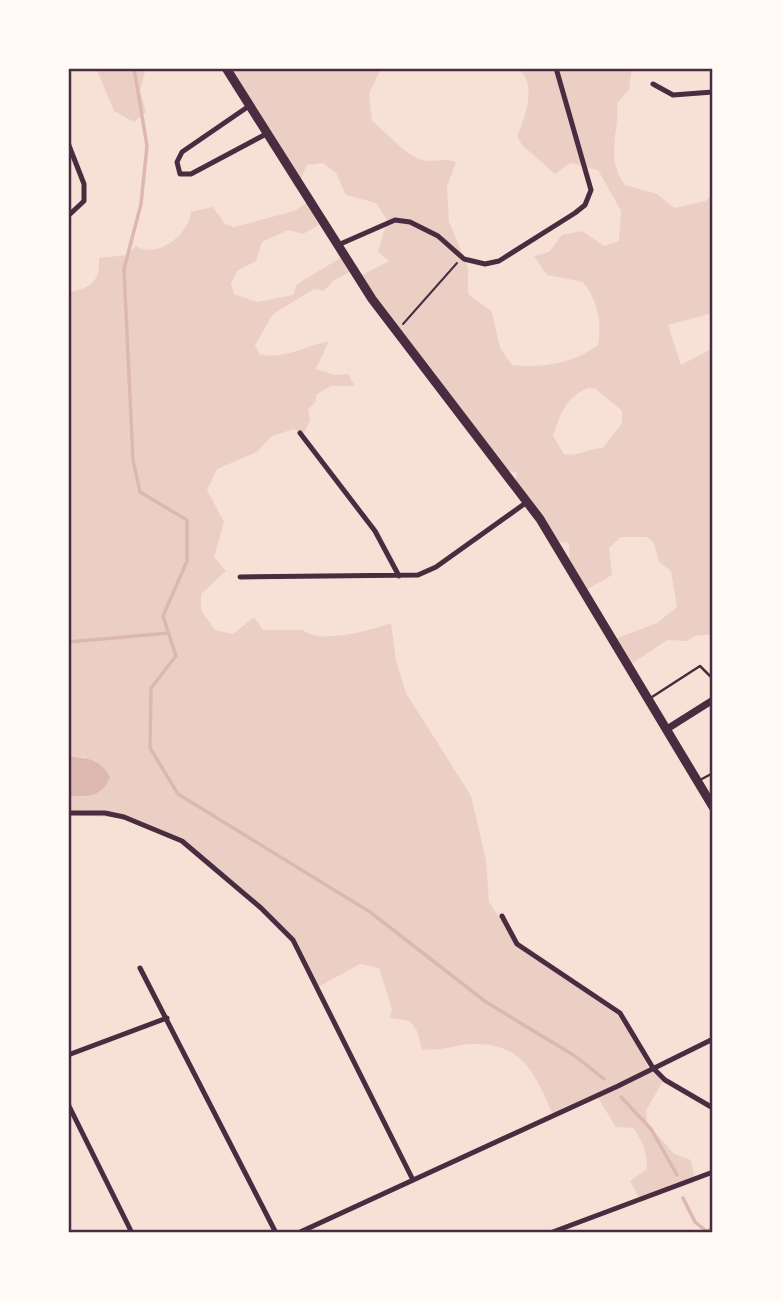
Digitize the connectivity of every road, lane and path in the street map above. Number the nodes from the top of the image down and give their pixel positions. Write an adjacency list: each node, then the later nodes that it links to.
1 (226, 68): 5 (main road)
2 (556, 68): 10 (street)
3 (653, 84): 4 (street)
4 (713, 92)
5 (249, 106): 6 (main road); 6 (street)
6 (268, 133): 9 (main road)
7 (68, 143): 8 (street)
8 (68, 216)
9 (338, 245): 10 (street); 11 (main road)
10 (464, 259): 11 (path)
11 (396, 332): 13 (main road)
12 (300, 433): 14 (street)
13 (527, 502): 14 (street); 17 (main road)
14 (399, 576): 15 (street)
15 (240, 577)
16 (713, 679): 17 (lane)
17 (649, 699): 19 (main road)
18 (713, 699): 19 (street)
19 (667, 729): 21 (main road)
20 (713, 773): 21 (lane)
21 (697, 781): 22 (main road)
22 (713, 807)
23 (68, 813): 33 (street)
24 (502, 916): 29 (street)
25 (139, 968): 26 (street)
26 (167, 1018): 28 (street); 35 (street)
27 (713, 1039): 29 (street)
28 (68, 1055)
29 (653, 1068): 31 (street); 33 (street)
30 (68, 1104): 34 (street)
31 (713, 1108)
32 (713, 1172): 37 (street)
33 (413, 1180): 36 (street)
34 (132, 1233)
35 (276, 1233)
36 (298, 1233)
37 (550, 1233)

